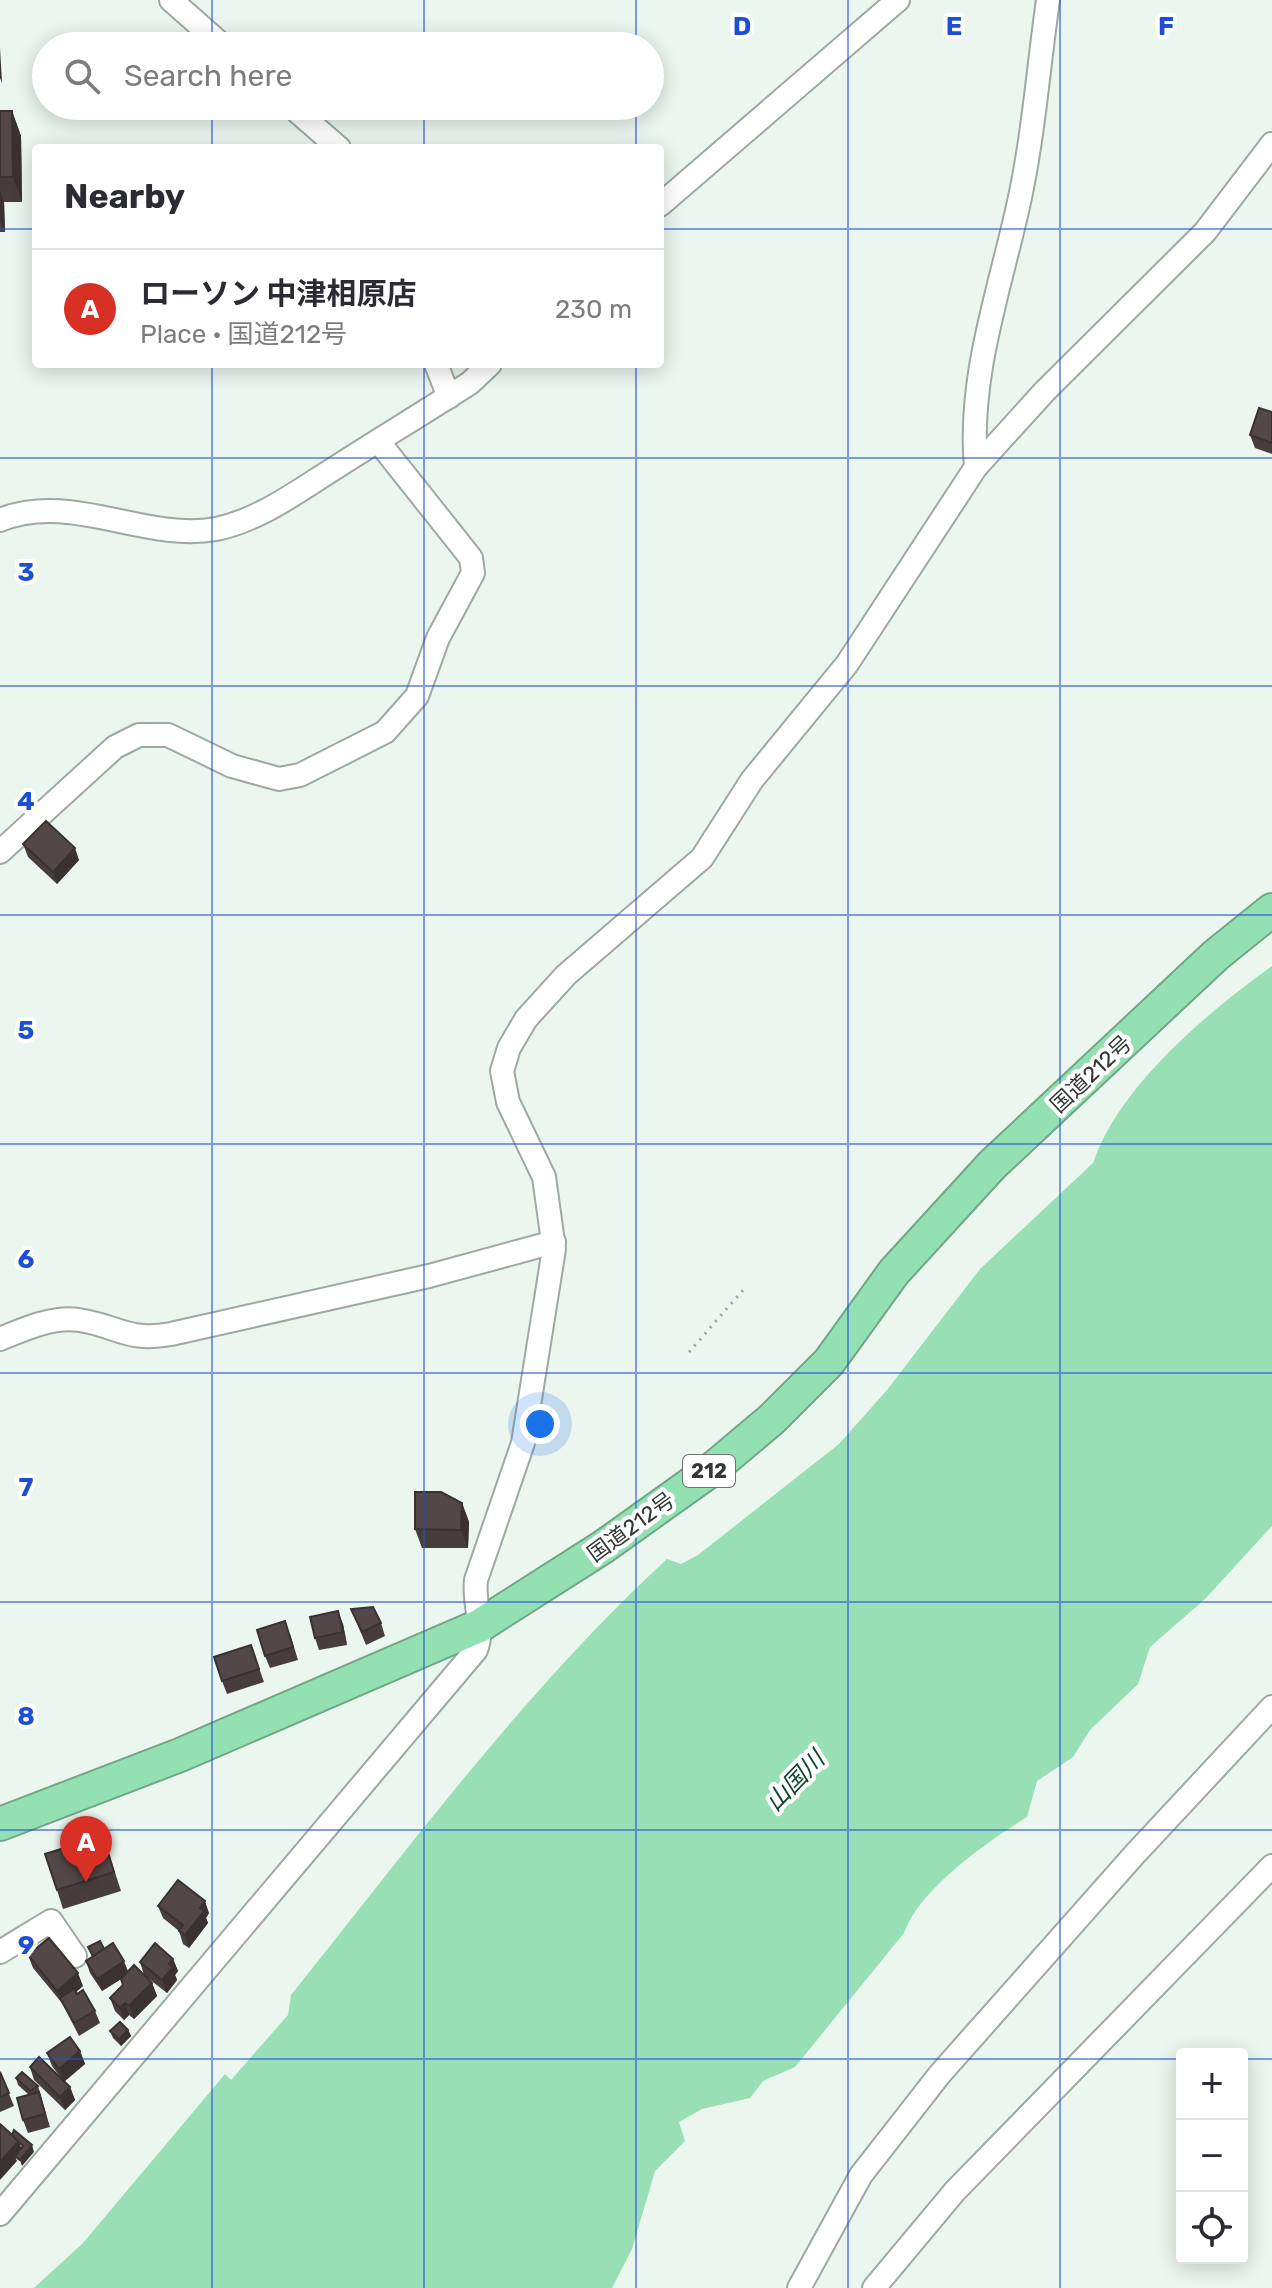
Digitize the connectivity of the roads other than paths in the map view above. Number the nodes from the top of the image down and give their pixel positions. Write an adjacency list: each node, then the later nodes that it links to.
1 (171, 0): 4 (street)
2 (898, 0): 8 (street)
3 (1048, 0): 13 (street)
4 (207, 32)
5 (307, 120): 6 (street)
6 (334, 144)
7 (1272, 144): 13 (street)
8 (664, 202)
9 (438, 368): 11 (street)
10 (485, 368): 11 (street)
11 (449, 397): 12 (street)
12 (378, 441): 14 (street); 15 (street)
13 (976, 467): 17 (street)
14 (0, 520)
15 (0, 852)
16 (1272, 910): 19 (highway, 国道212号 / 212)
17 (554, 1242): 18 (street); 19 (street)
18 (0, 1339)
19 (479, 1626): 21 (highway, 国道212号 / 212); 25 (street)
20 (1272, 1707): 26 (street)
21 (1, 1819)
22 (1272, 1866): 27 (street)
23 (0, 1952): 24 (street)
24 (75, 1956)
25 (0, 2214)
26 (799, 2288)
27 (874, 2288)

